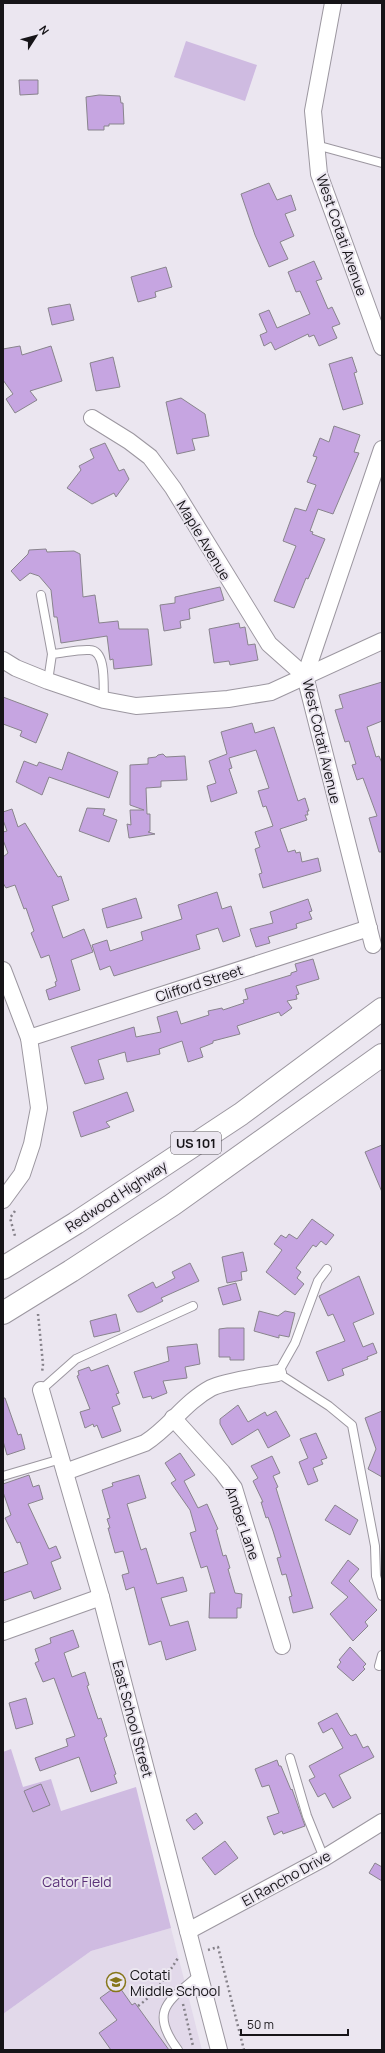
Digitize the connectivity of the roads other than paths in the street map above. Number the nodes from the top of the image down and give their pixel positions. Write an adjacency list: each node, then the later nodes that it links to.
1 (333, 3): 2 (street, West Cotati Avenue)
2 (316, 145): 3 (lane); 4 (street, West Cotati Avenue)
3 (382, 163)
4 (382, 347)
5 (92, 418): 11 (street, Maple Avenue)
6 (382, 449): 11 (street, West Cotati Avenue)
7 (41, 595): 9 (lane)
8 (382, 641): 11 (street)
9 (52, 654): 12 (lane); 13 (lane)
10 (3, 660): 12 (street)
11 (305, 676): 13 (street); 14 (street, West Cotati Avenue)
12 (48, 681): 13 (street)
13 (104, 700)
14 (369, 928): 15 (street, West Cotati Avenue); 18 (street, Clifford Street)
15 (373, 945)
16 (3, 970): 18 (street)
17 (382, 1009): 21 (highway, Redwood Highway / US 101)
18 (29, 1038): 20 (street)
19 (382, 1055): 24 (highway, US 101)
20 (3, 1200)
21 (3, 1268)
22 (327, 1269): 25 (lane)
23 (193, 1306): 26 (lane)
24 (3, 1313)
25 (278, 1373): 27 (street); 30 (lane)
26 (41, 1390): 28 (street, East School Street)
27 (173, 1418): 28 (street); 33 (street, Amber Lane)
28 (63, 1465): 29 (lane); 31 (street, East School Street)
29 (3, 1476)
30 (382, 1596)
31 (101, 1597): 32 (street); 39 (street, East School Street)
32 (3, 1632)
33 (282, 1646)
34 (382, 1655): 35 (lane)
35 (380, 1666)
36 (290, 1758): 38 (lane)
37 (382, 1822): 38 (street, El Rancho Drive)
38 (324, 1858): 39 (street, El Rancho Drive)
39 (188, 1931): 40 (street, East School Street)
40 (200, 1974): 41 (lane); 42 (street, East School Street)
41 (178, 2050)
42 (219, 2050)

